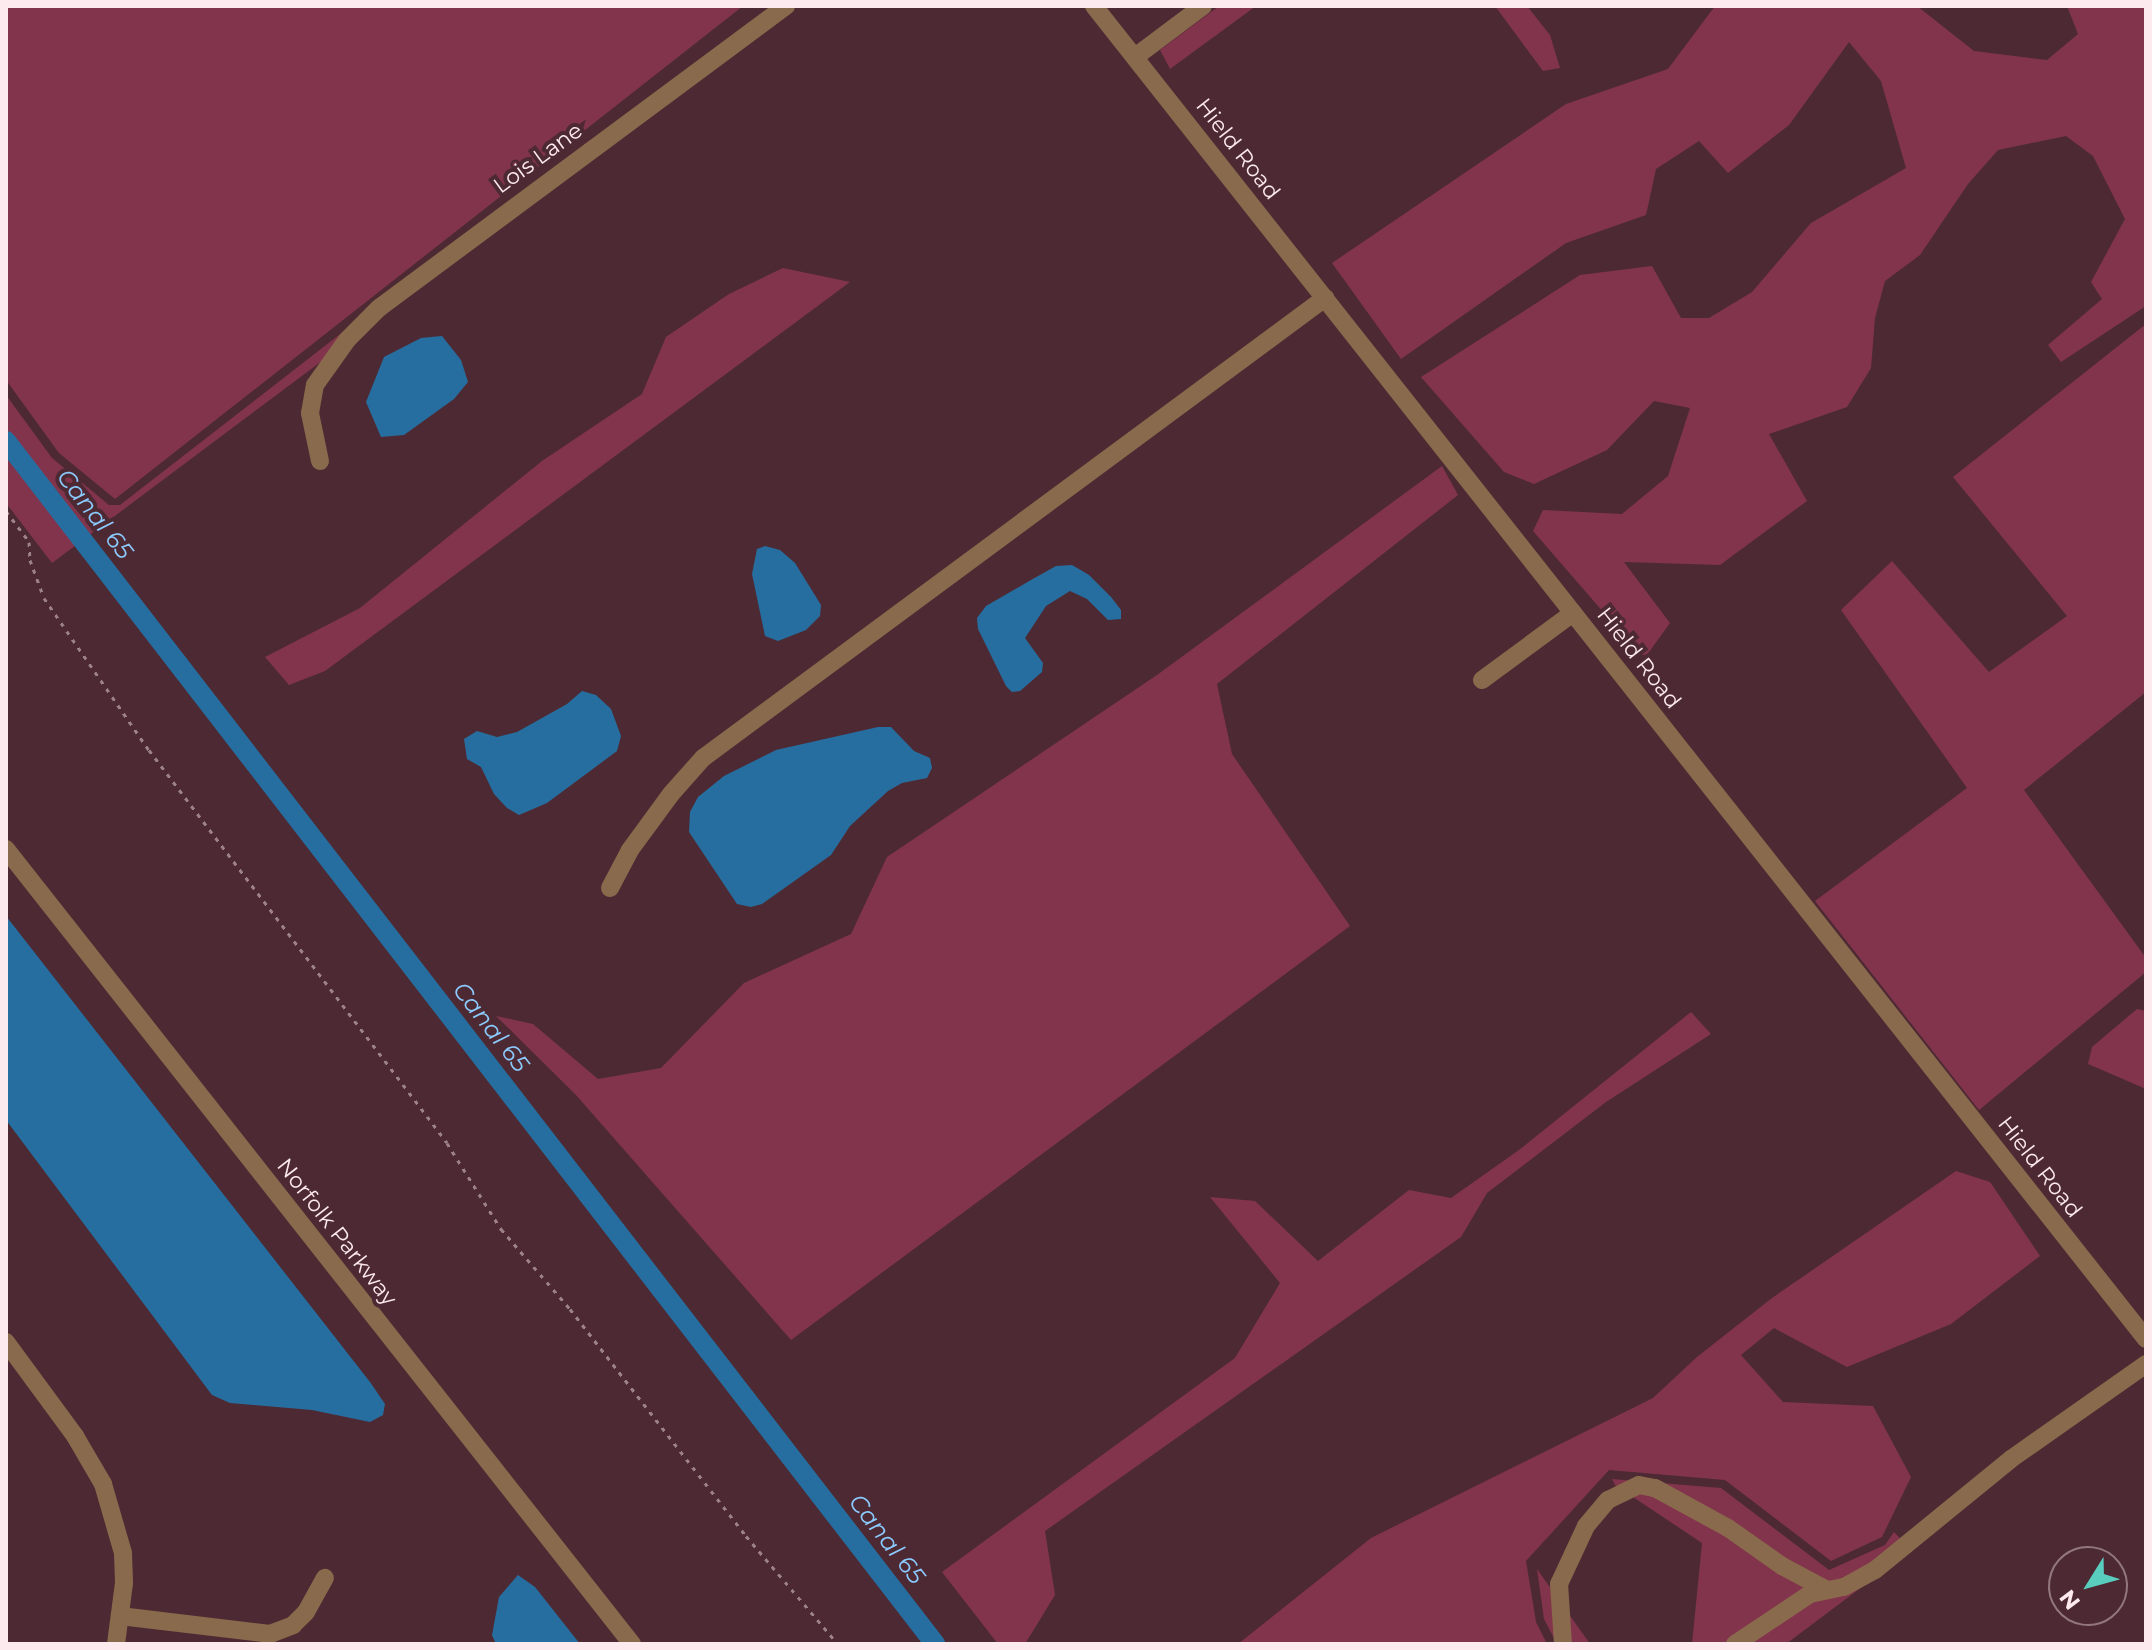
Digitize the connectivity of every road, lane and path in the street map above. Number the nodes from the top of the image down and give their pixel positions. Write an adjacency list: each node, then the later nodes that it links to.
1 (786, 6): 6 (street, Lois Lane)
2 (1094, 6): 4 (street, Hield Road)
3 (1203, 6): 4 (street)
4 (1135, 57): 5 (street, Hield Road)
5 (1325, 298): 8 (street, Hield Road); 11 (street)
6 (320, 461)
7 (6, 511): 20 (path)
8 (1573, 613): 9 (street); 12 (street, Hield Road)
9 (1482, 680)
10 (6, 849): 19 (street, Norfolk Parkway)
11 (610, 888)
12 (2146, 1339)
13 (6, 1342): 17 (street)
14 (2146, 1364): 16 (street)
15 (325, 1578): 17 (street)
16 (1827, 1590): 21 (street); 22 (street)
17 (120, 1616): 18 (street)
18 (116, 1644)
19 (632, 1644)
20 (838, 1644)
21 (1563, 1644)
22 (1735, 1644)

